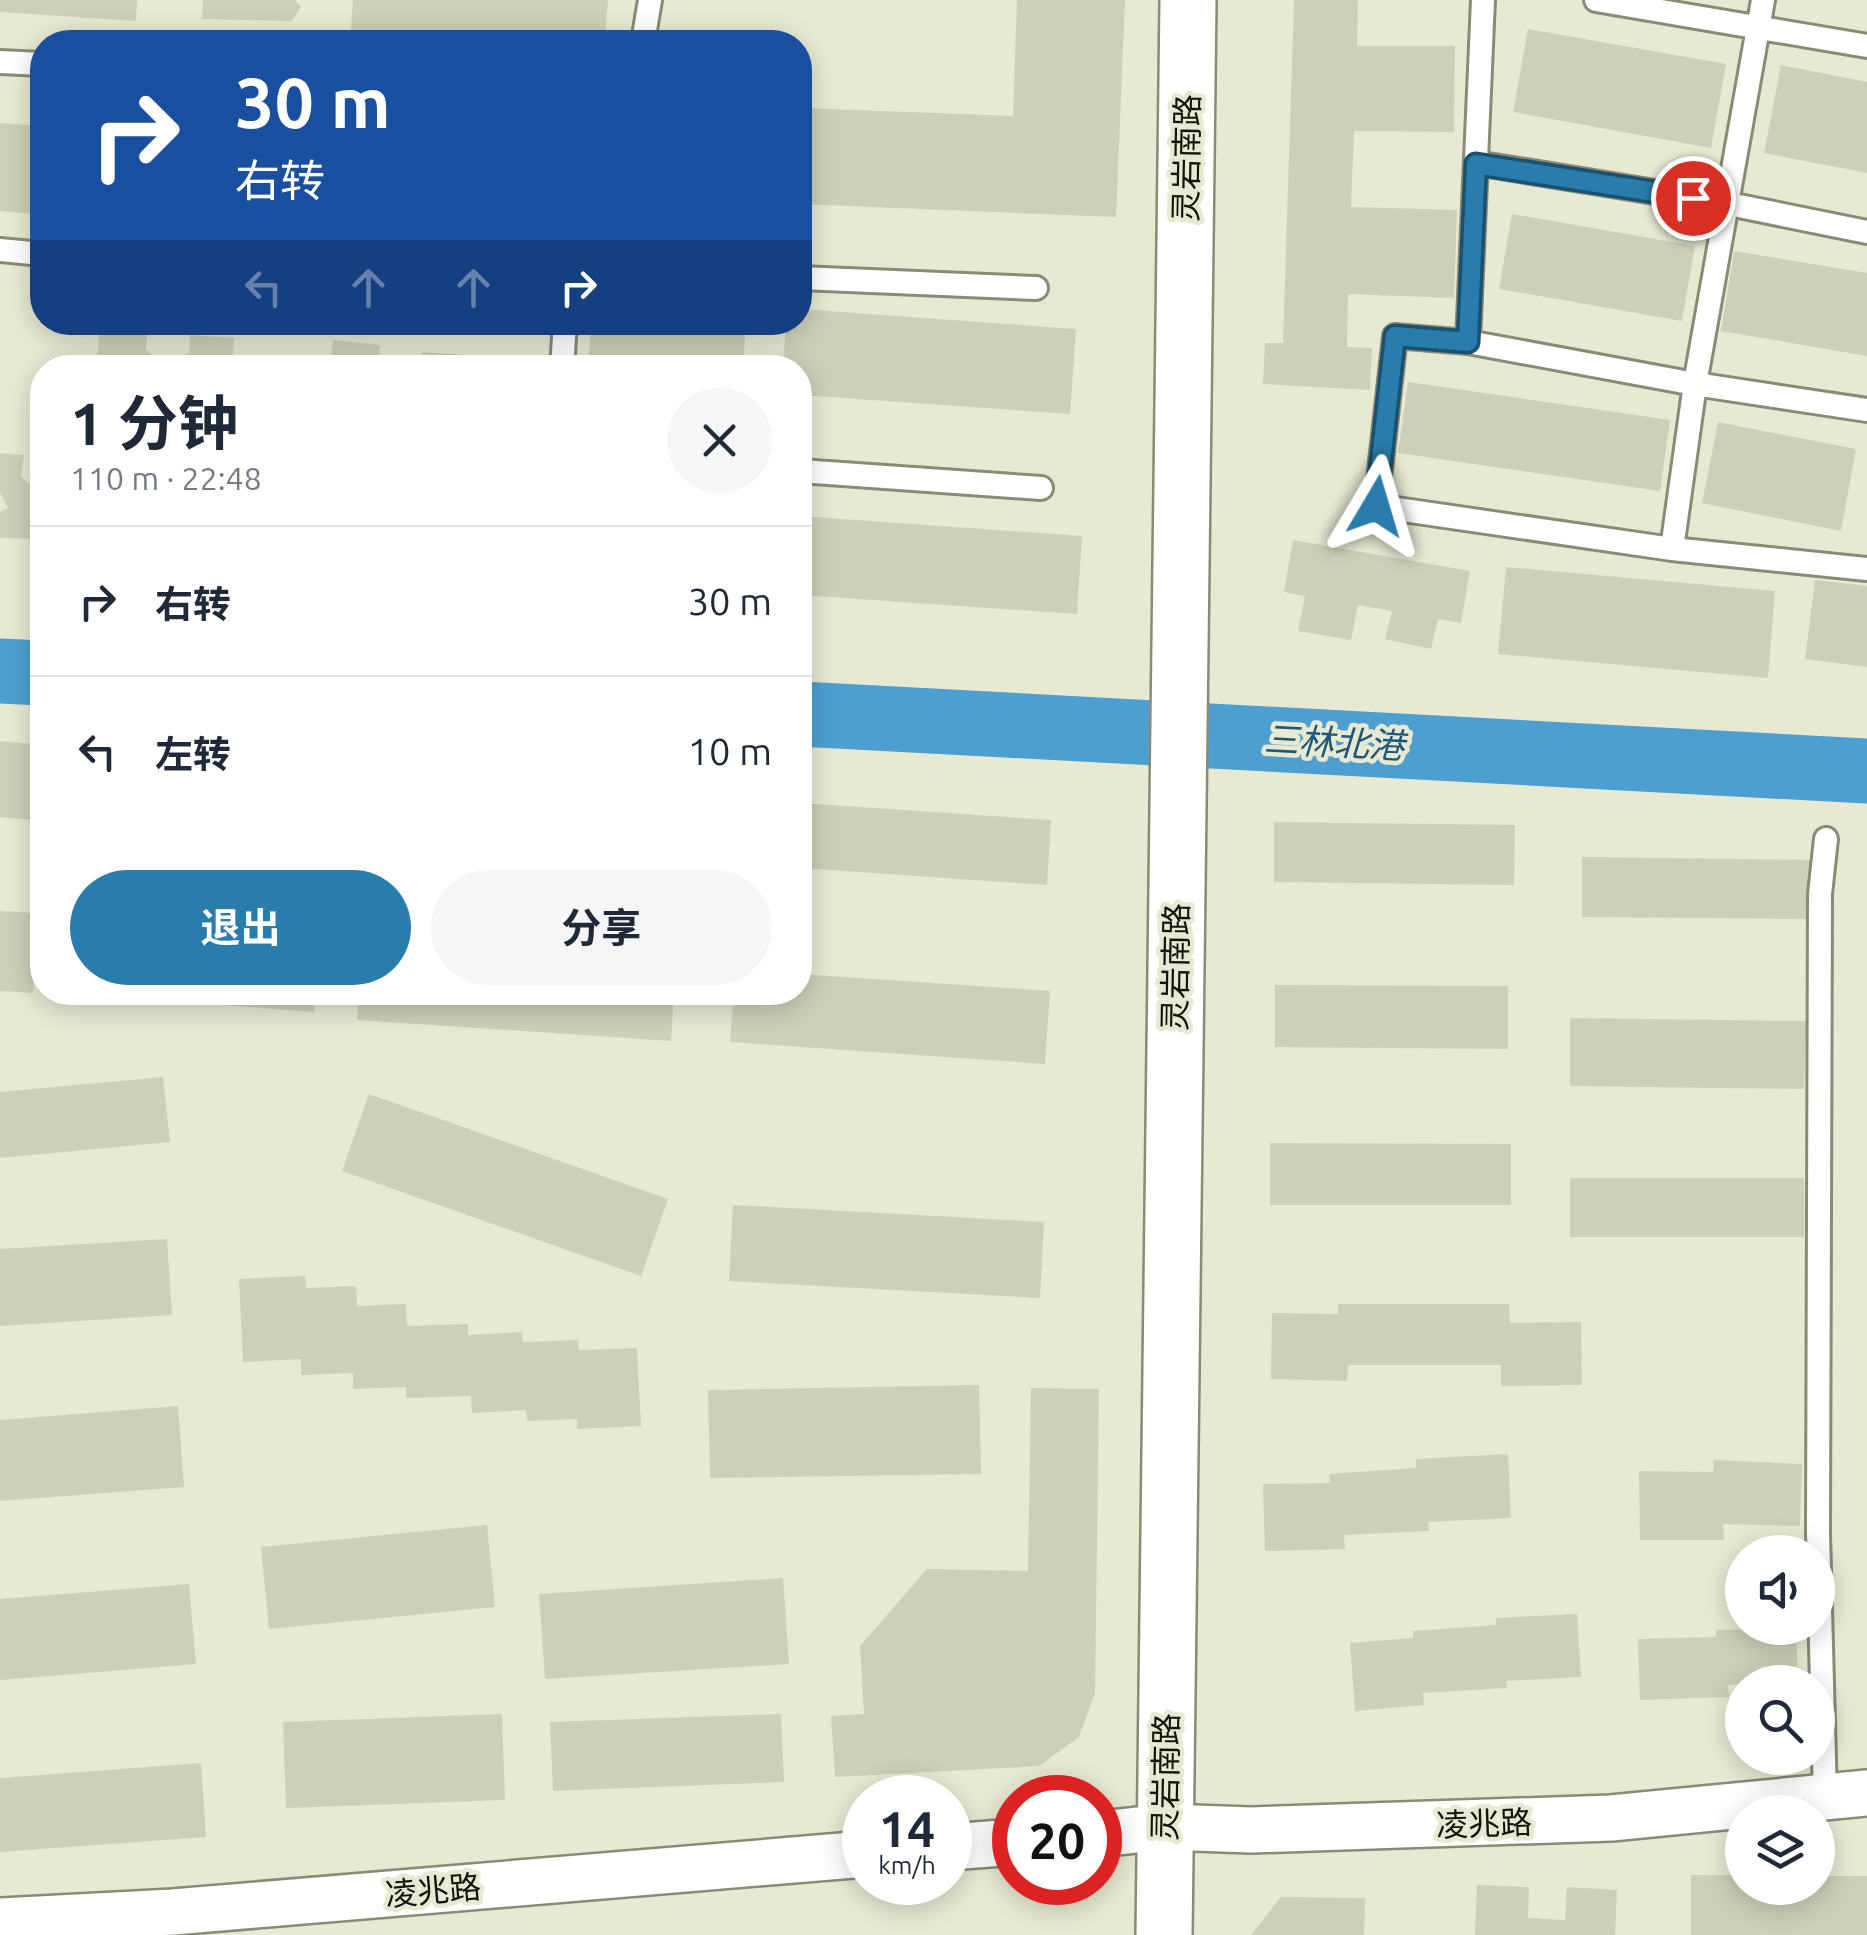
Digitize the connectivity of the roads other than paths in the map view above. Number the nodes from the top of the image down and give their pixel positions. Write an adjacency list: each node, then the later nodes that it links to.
1 (650, 0): 7 (lane)
2 (1188, 0): 27 (street, 灵岩南路)
3 (1483, 0): 11 (lane)
4 (1596, 0): 6 (lane)
5 (1763, 0): 6 (lane)
6 (1759, 27): 8 (lane); 12 (lane)
7 (645, 30)
8 (1867, 46)
9 (0, 62): 10 (lane)
10 (30, 63)
11 (1476, 164): 12 (lane); 18 (lane)
12 (1729, 204): 13 (lane); 19 (lane)
13 (1867, 232)
14 (0, 250): 15 (lane)
15 (30, 253)
16 (812, 279): 17 (lane)
17 (1036, 288)
18 (1468, 342): 19 (lane); 23 (lane)
19 (1695, 384): 20 (lane); 23 (lane)
20 (1867, 410)
21 (812, 473): 22 (lane)
22 (1041, 488)
23 (1672, 549): 24 (lane)
24 (1867, 569)
25 (1826, 839): 26 (lane)
26 (1846, 1795): 27 (street, 凌兆路)
27 (1164, 1827): 28 (street, 凌兆路); 32 (street, 灵岩南路)
28 (1122, 1832)
29 (842, 1856): 31 (street, 凌兆路)
30 (0, 1921): 31 (street, 凌兆路)
31 (173, 1924)
32 (1164, 1935)

